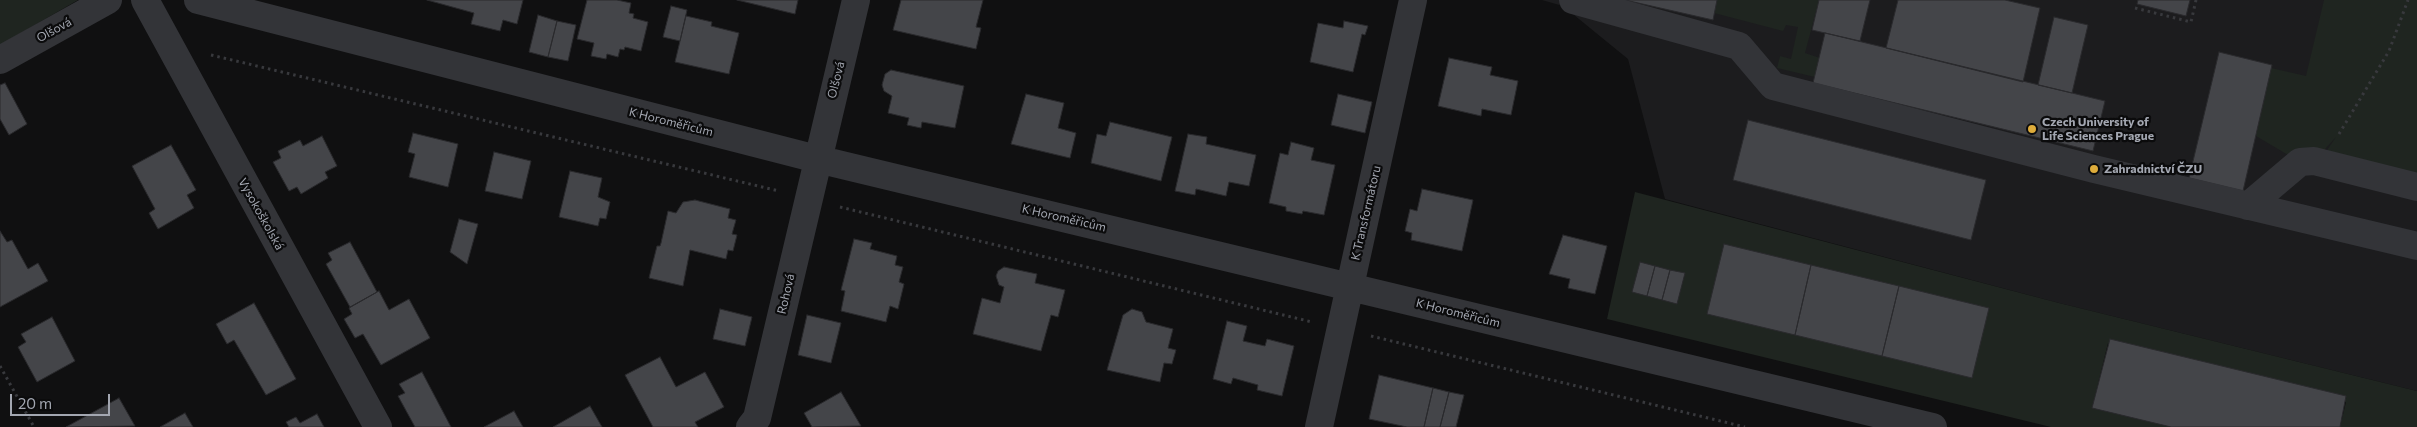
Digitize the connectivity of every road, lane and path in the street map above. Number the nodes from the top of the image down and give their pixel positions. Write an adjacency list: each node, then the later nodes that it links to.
1 (108, 0): 11 (street, Olšová)
2 (145, 0): 24 (street, Vysokoškolská)
3 (198, 0): 13 (street, K Horoměřicům)
4 (856, 0): 13 (street, Olšová)
5 (1413, 0): 19 (street, K Transformátoru)
6 (1573, 0): 17 (street)
7 (2196, 0): 9 (path)
8 (2408, 0): 12 (path)
9 (2135, 8)
10 (211, 55): 15 (path)
11 (0, 60)
12 (2340, 133)
13 (817, 159): 19 (street, K Horoměřicům); 22 (street, Rohová)
14 (2417, 187): 17 (street)
15 (782, 192)
16 (832, 205): 20 (path)
17 (2248, 206): 18 (street)
18 (2417, 246)
19 (1350, 287): 20 (street, K Transformátoru); 27 (street, K Horoměřicům)
20 (1330, 326): 25 (street, K Transformátoru); 26 (path)
21 (0, 366): 23 (path)
22 (757, 424)
23 (34, 427)
24 (378, 427)
25 (1319, 427)
26 (1744, 427)
27 (1933, 427)

